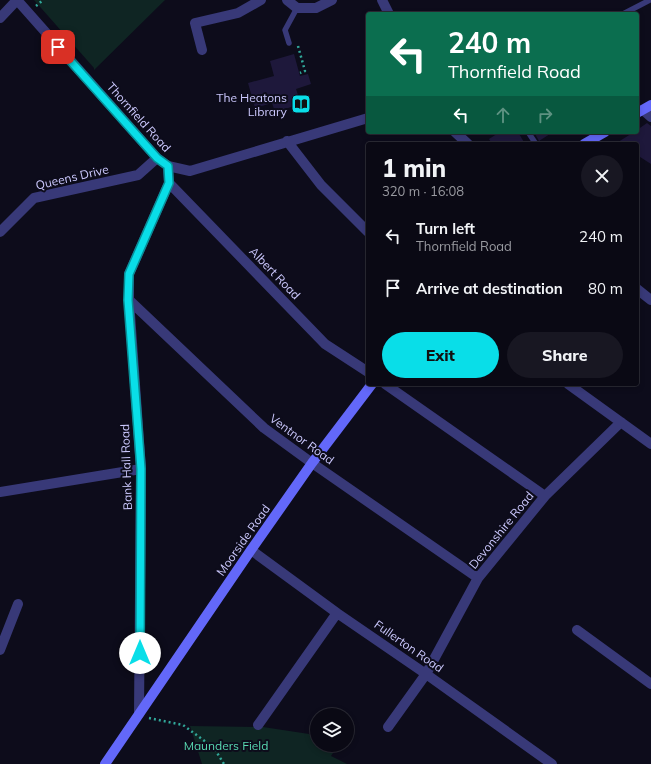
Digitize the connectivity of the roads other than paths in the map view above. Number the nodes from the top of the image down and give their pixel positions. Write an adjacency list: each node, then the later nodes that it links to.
1 (17, 0): 10 (street); 19 (street, Thornfield Road)
2 (261, 0): 12 (street)
3 (287, 0): 7 (street)
4 (332, 0): 7 (street)
5 (382, 0): 8 (street)
6 (650, 0): 9 (lane)
7 (297, 8): 11 (lane)
8 (387, 12)
9 (628, 12)
10 (0, 18)
11 (289, 43)
12 (202, 50)
13 (366, 119): 16 (street, Thornfield Road)
14 (457, 134): 17 (street)
15 (602, 134): 18 (main road)
16 (287, 141): 20 (street, Thornfield Road); 22 (street)
17 (466, 142)
18 (588, 142)
19 (157, 158): 20 (street, Thornfield Road); 23 (street, Queens Drive)
20 (168, 166): 21 (street, Bank Hall Road)
21 (169, 183): 25 (street, Bank Hall Road); 27 (street, Albert Road)
22 (366, 230)
23 (0, 232)
24 (639, 291): 26 (street)
25 (128, 300): 33 (street, Ventnor Road); 34 (street, Bank Hall Road)
26 (651, 300)
27 (366, 371)
28 (370, 386): 33 (main road, Moorside Road)
29 (388, 386): 36 (street)
30 (571, 386): 31 (street)
31 (621, 422): 32 (street); 36 (street, Devonshire Road)
32 (651, 444)
33 (312, 463): 37 (main road, Moorside Road); 38 (street, Ventnor Road)
34 (141, 469): 35 (street); 45 (street, Bank Hall Road)
35 (0, 492)
36 (545, 496): 38 (street, Devonshire Road)
37 (251, 550): 40 (street, Fullerton Road); 45 (main road, Moorside Road)
38 (478, 578): 43 (street, Devonshire Road)
39 (18, 604): 42 (street)
40 (337, 613): 43 (street, Fullerton Road); 46 (street)
41 (577, 630): 44 (street)
42 (0, 650)
43 (426, 674): 47 (street, Devonshire Road); 49 (street, Fullerton Road)
44 (651, 684)
45 (139, 714): 48 (main road)
46 (258, 725)
47 (388, 727)
48 (105, 764)
49 (552, 764)

